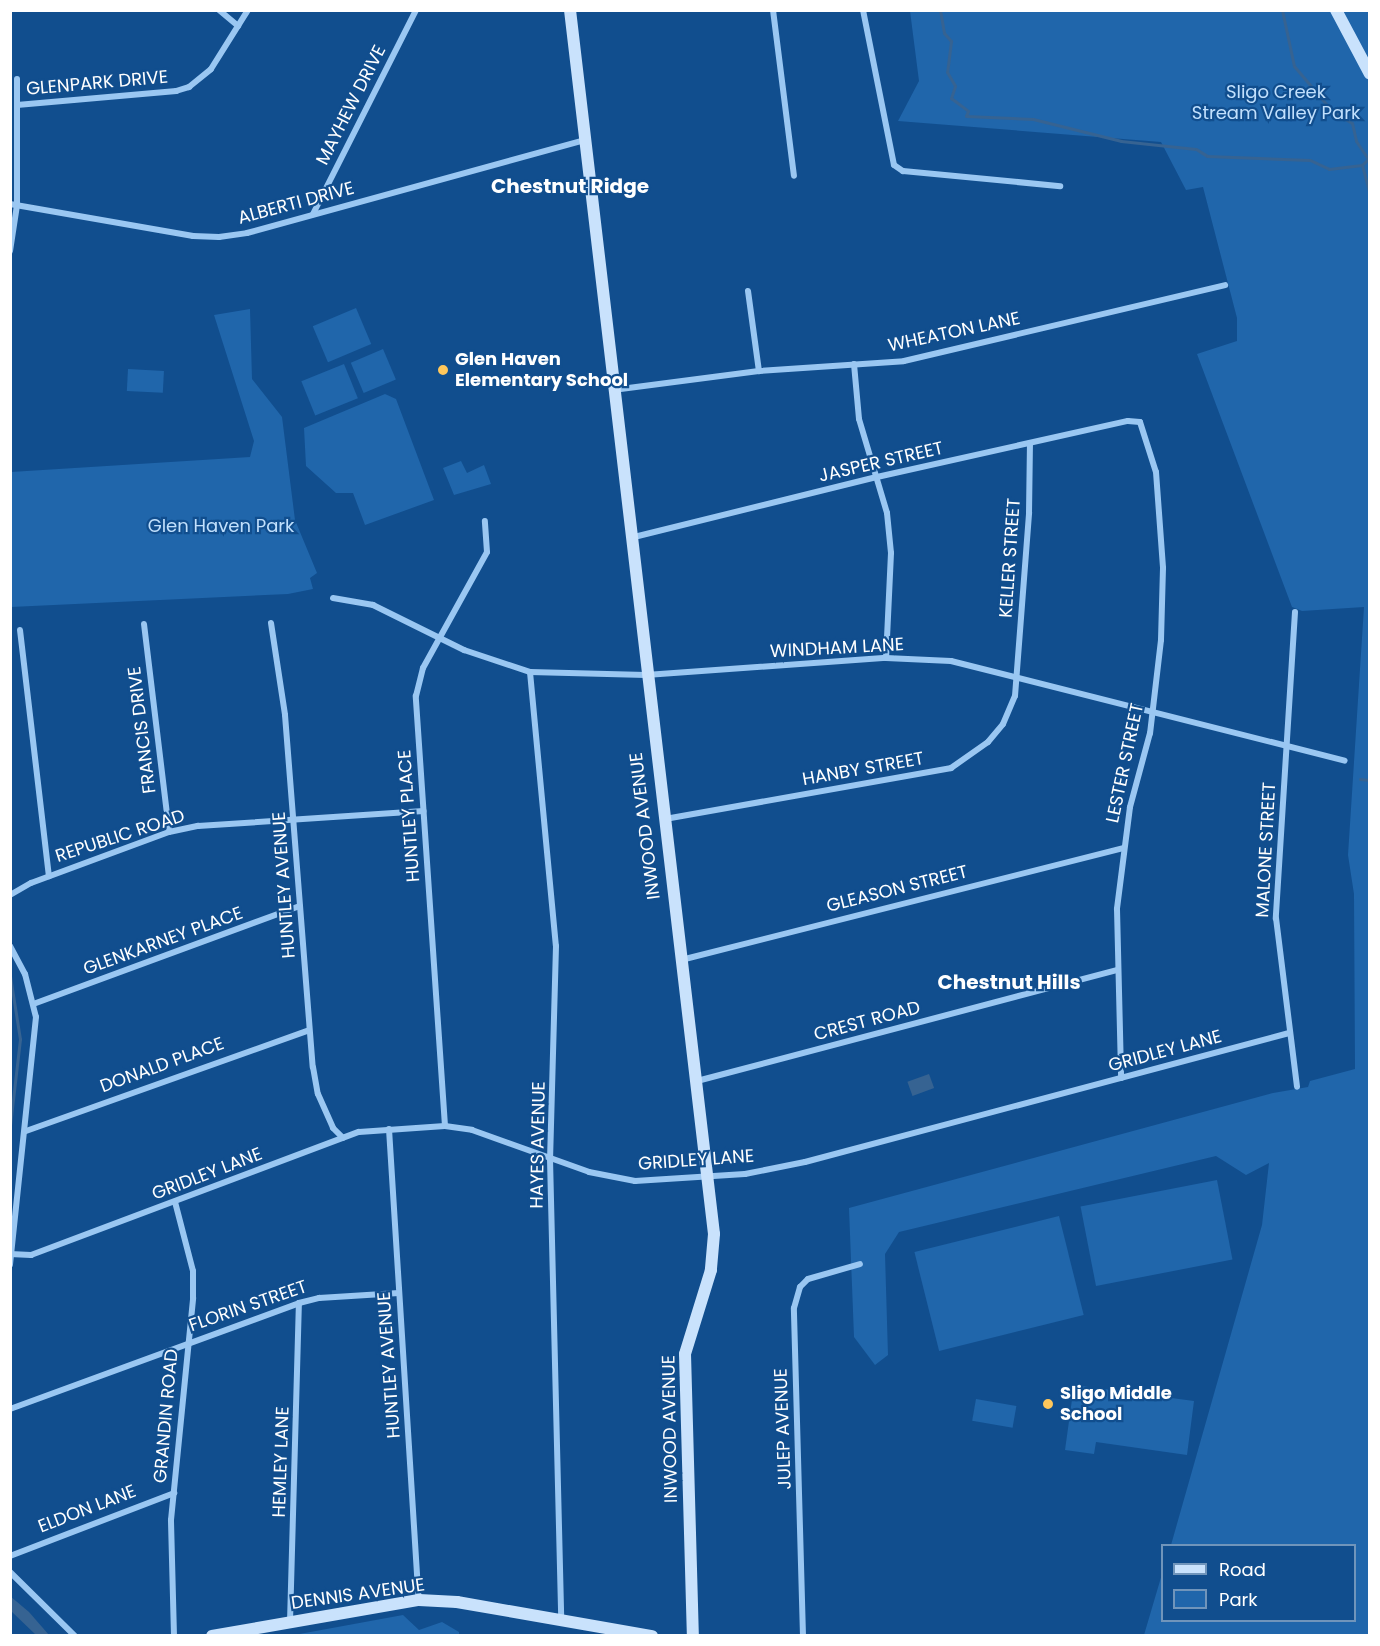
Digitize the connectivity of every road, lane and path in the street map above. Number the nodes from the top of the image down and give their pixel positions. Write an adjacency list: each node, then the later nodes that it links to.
1 (219, 10): 8 (street)
2 (248, 10): 8 (street, GLENPARK DRIVE)
3 (416, 10): 16 (street, MAYHEW DRIVE)
4 (570, 10): 12 (street, INWOOD AVENUE)
5 (773, 10): 13 (street)
6 (863, 10): 14 (street)
7 (1336, 10): 9 (street)
8 (238, 26): 11 (street, GLENPARK DRIVE)
9 (1370, 74)
10 (17, 79): 11 (street)
11 (17, 105): 15 (street)
12 (584, 140): 16 (street, ALBERTI DRIVE); 22 (street, INWOOD AVENUE)
13 (794, 176)
14 (1060, 186)
15 (14, 205): 16 (street, ALBERTI DRIVE); 17 (street)
16 (313, 214)
17 (10, 251)
18 (1225, 285): 20 (street, WHEATON LANE)
19 (748, 291): 21 (street)
20 (854, 364): 21 (street, WHEATON LANE); 25 (street)
21 (759, 371): 22 (street, WHEATON LANE)
22 (613, 390): 27 (street, INWOOD AVENUE)
23 (1140, 422): 24 (street, JASPER STREET); 38 (street, LESTER STREET)
24 (1030, 442): 25 (street, JASPER STREET); 37 (street, KELLER STREET)
25 (877, 477): 27 (street, JASPER STREET); 34 (street)
26 (485, 521): 33 (street, HUNTLEY PLACE)
27 (630, 538): 36 (street, INWOOD AVENUE)
28 (333, 598): 33 (street, WINDHAM LANE)
29 (1295, 612): 39 (street, MALONE STREET)
30 (271, 623): 42 (street, HUNTLEY AVENUE)
31 (144, 624): 44 (street, FRANCIS DRIVE)
32 (20, 630): 46 (street)
33 (440, 639): 35 (street, WINDHAM LANE); 41 (street, HUNTLEY PLACE)
34 (886, 657): 36 (street, WINDHAM LANE); 37 (street, WINDHAM LANE)
35 (530, 672): 36 (street, WINDHAM LANE); 62 (street, HAYES AVENUE)
36 (646, 675): 43 (street, INWOOD AVENUE)
37 (1017, 676): 38 (street, WINDHAM LANE); 43 (street, HANBY STREET)
38 (1152, 711): 39 (street, WINDHAM LANE); 45 (street, LESTER STREET)
39 (1287, 747): 40 (street, WINDHAM LANE); 54 (street, MALONE STREET)
40 (1345, 761)
41 (424, 811): 42 (street, REPUBLIC ROAD); 58 (street, HUNTLEY PLACE)
42 (294, 820): 44 (street, REPUBLIC ROAD); 48 (street, HUNTLEY AVENUE)
43 (663, 820): 50 (street, INWOOD AVENUE)
44 (169, 832): 46 (street, REPUBLIC ROAD)
45 (1123, 848): 50 (street, GLEASON STREET); 51 (street, LESTER STREET)
46 (50, 876): 47 (street, REPUBLIC ROAD)
47 (10, 895)
48 (300, 906): 52 (street, GLENKARNEY PLACE); 53 (street, HUNTLEY AVENUE)
49 (10, 946): 52 (street)
50 (679, 961): 56 (street, INWOOD AVENUE)
51 (1117, 970): 55 (street, LESTER STREET); 56 (street, CREST ROAD)
52 (36, 1003): 60 (street)
53 (309, 1030): 60 (street, DONALD PLACE); 61 (street, HUNTLEY AVENUE)
54 (1289, 1033): 55 (street, GRIDLEY LANE); 57 (street, MALONE STREET)
55 (1121, 1078): 63 (street, GRIDLEY LANE)
56 (694, 1082): 63 (street, INWOOD AVENUE)
57 (1297, 1087)
58 (445, 1126): 59 (street, GRIDLEY LANE); 62 (street, GRIDLEY LANE)
59 (389, 1129): 61 (street, GRIDLEY LANE); 68 (street, HUNTLEY AVENUE)
60 (26, 1131): 65 (street)
61 (343, 1138): 64 (street, GRIDLEY LANE)
62 (550, 1160): 63 (street, GRIDLEY LANE); 76 (street, HAYES AVENUE)
63 (706, 1178): 82 (street, INWOOD AVENUE)
64 (175, 1202): 65 (street, GRIDLEY LANE); 70 (street, GRANDIN ROAD)
65 (11, 1254): 67 (street)
66 (860, 1264): 83 (street, JULEP AVENUE)
67 (10, 1265)
68 (399, 1293): 69 (street, FLORIN STREET); 75 (street, HUNTLEY AVENUE)
69 (300, 1303): 70 (street, FLORIN STREET); 77 (street, HEMLEY LANE)
70 (188, 1342): 71 (street, FLORIN STREET); 72 (street, GRANDIN ROAD)
71 (10, 1408)
72 (174, 1493): 73 (street, ELDON LANE); 79 (street, GRANDIN ROAD)
73 (10, 1556)
74 (10, 1572): 78 (street)
75 (419, 1600): 76 (street, DENNIS AVENUE); 77 (street, DENNIS AVENUE)
76 (561, 1620): 81 (street, DENNIS AVENUE)
77 (290, 1622): 80 (street, DENNIS AVENUE)
78 (75, 1635)
79 (174, 1635)
80 (212, 1635)
81 (652, 1635)
82 (693, 1635)
83 (804, 1635)

